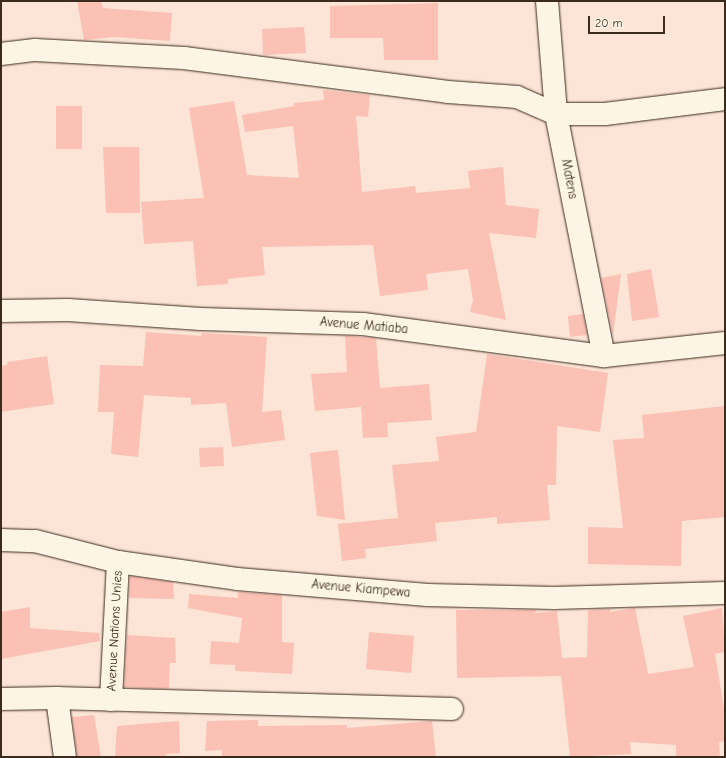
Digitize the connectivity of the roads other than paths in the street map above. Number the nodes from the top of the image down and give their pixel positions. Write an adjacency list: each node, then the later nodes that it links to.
1 (547, 1): 4 (street, Matens)
2 (1, 54): 4 (street)
3 (725, 99): 4 (street)
4 (556, 114): 7 (street, Matens)
5 (1, 311): 7 (street, Avenue Matiaba)
6 (725, 343): 7 (street, Avenue Matiaba)
7 (604, 356)
8 (1, 540): 9 (street, Avenue Kiampewa)
9 (118, 562): 10 (street, Avenue Kiampewa); 13 (street, Avenue Nations Unies)
10 (725, 593)
11 (57, 698): 12 (street); 13 (street); 15 (street)
12 (1, 699)
13 (111, 700): 14 (street)
14 (452, 709)
15 (65, 757)

